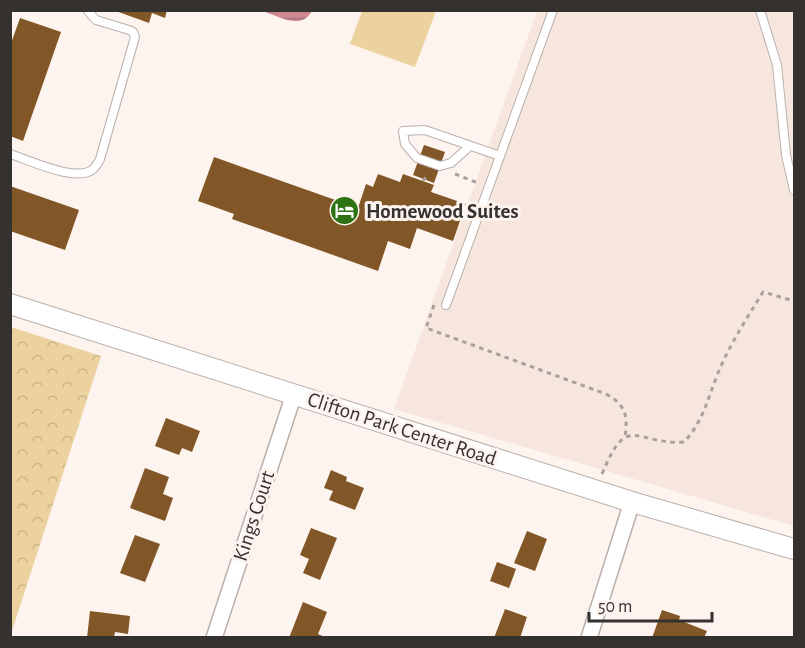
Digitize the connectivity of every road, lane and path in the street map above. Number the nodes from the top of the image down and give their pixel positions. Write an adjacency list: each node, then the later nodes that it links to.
1 (87, 10): 5 (lane)
2 (553, 10): 6 (lane)
3 (760, 10): 10 (lane)
4 (470, 146): 4 (lane); 6 (lane)
5 (10, 154)
6 (500, 156): 15 (lane)
7 (434, 175): 9 (path)
8 (447, 175): 11 (path)
9 (423, 182)
10 (795, 190)
11 (474, 193)
12 (795, 301): 17 (path)
13 (435, 302): 17 (path)
14 (10, 304): 16 (street, Clifton Park Center Road)
15 (446, 305)
16 (294, 394): 18 (street, Clifton Park Center Road); 21 (street, Kings Court)
17 (625, 437): 18 (path)
18 (597, 490): 19 (street, Clifton Park Center Road)
19 (632, 502): 20 (street, Clifton Park Center Road); 22 (street)
20 (795, 549)
21 (214, 638)
22 (589, 638)

